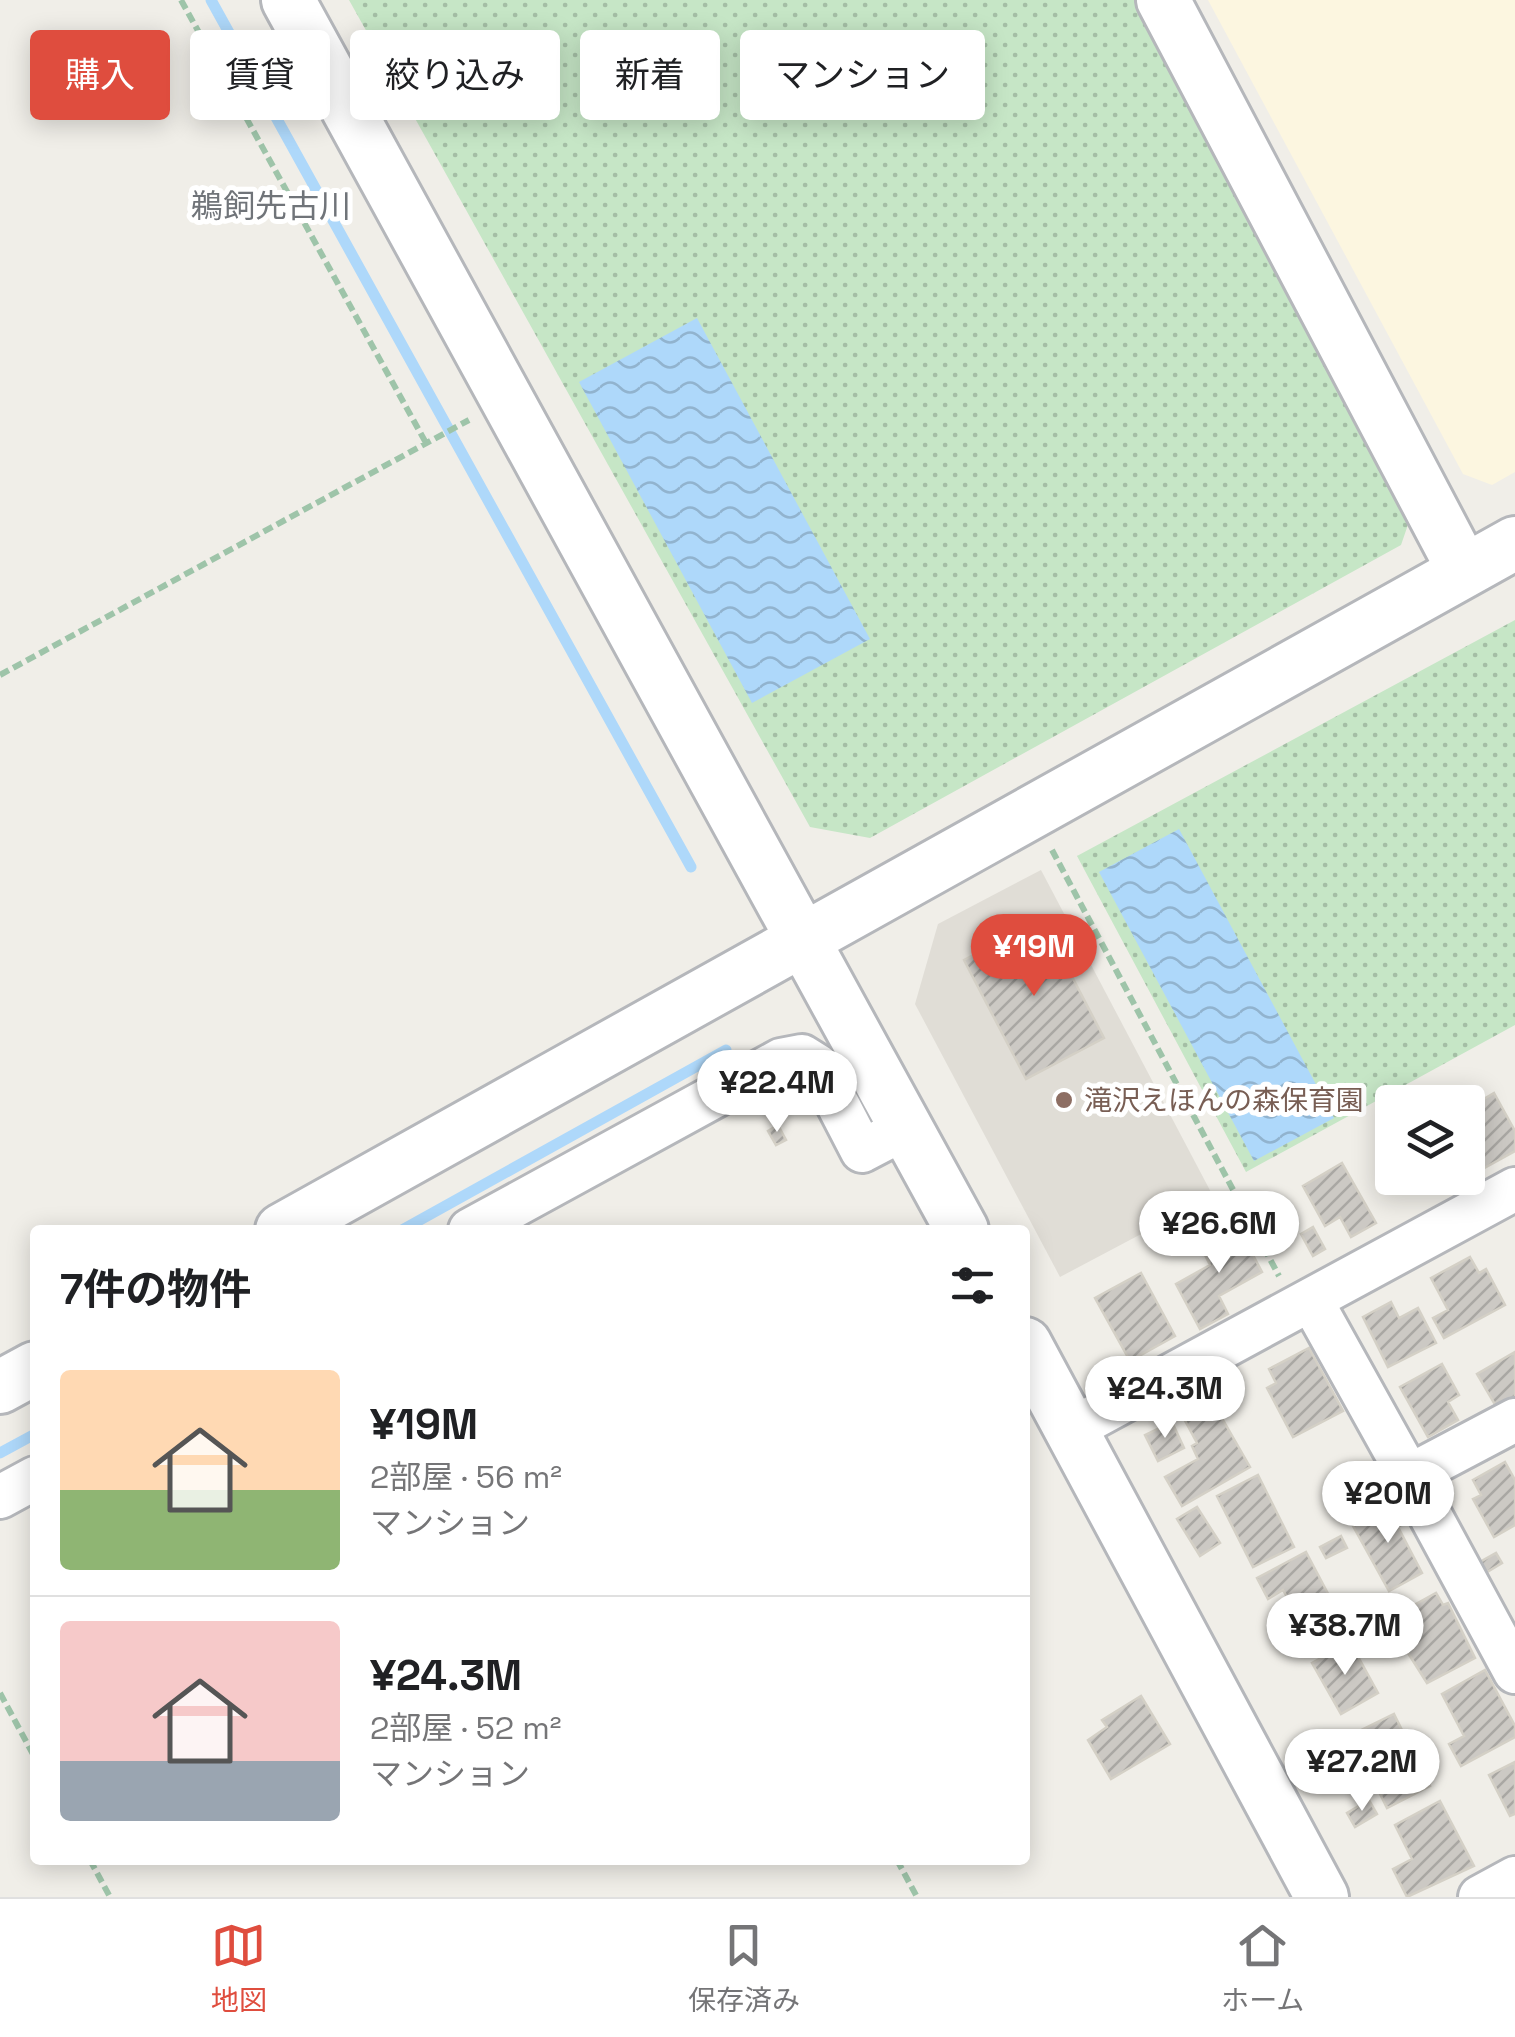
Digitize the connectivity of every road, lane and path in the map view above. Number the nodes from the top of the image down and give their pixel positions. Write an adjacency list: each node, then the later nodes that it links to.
1 (181, 0): 5 (path)
2 (288, 0): 10 (street)
3 (1163, 0): 7 (street)
4 (465, 422): 5 (path)
5 (430, 441): 8 (path)
6 (1515, 542): 7 (street)
7 (1464, 571): 10 (street)
8 (0, 675)
9 (1050, 846): 16 (path)
10 (804, 939): 11 (street); 13 (street)
11 (906, 1128): 14 (street); 15 (street)
12 (1515, 1189): 16 (street)
13 (291, 1225)
14 (479, 1225)
15 (959, 1225)
16 (1303, 1304): 21 (street); 22 (street)
17 (1030, 1353): 21 (street)
18 (30, 1371): 19 (street)
19 (0, 1387)
20 (1515, 1420): 22 (street)
21 (1072, 1429): 33 (street)
22 (1409, 1476): 25 (street)
23 (30, 1481): 24 (street)
24 (0, 1497)
25 (1512, 1659)
26 (0, 1693): 27 (path)
27 (30, 1749)
28 (93, 1865): 31 (path)
29 (899, 1865): 32 (path)
30 (1515, 1878): 34 (street)
31 (110, 1897)
32 (917, 1897)
33 (1322, 1897)
34 (1480, 1897)

